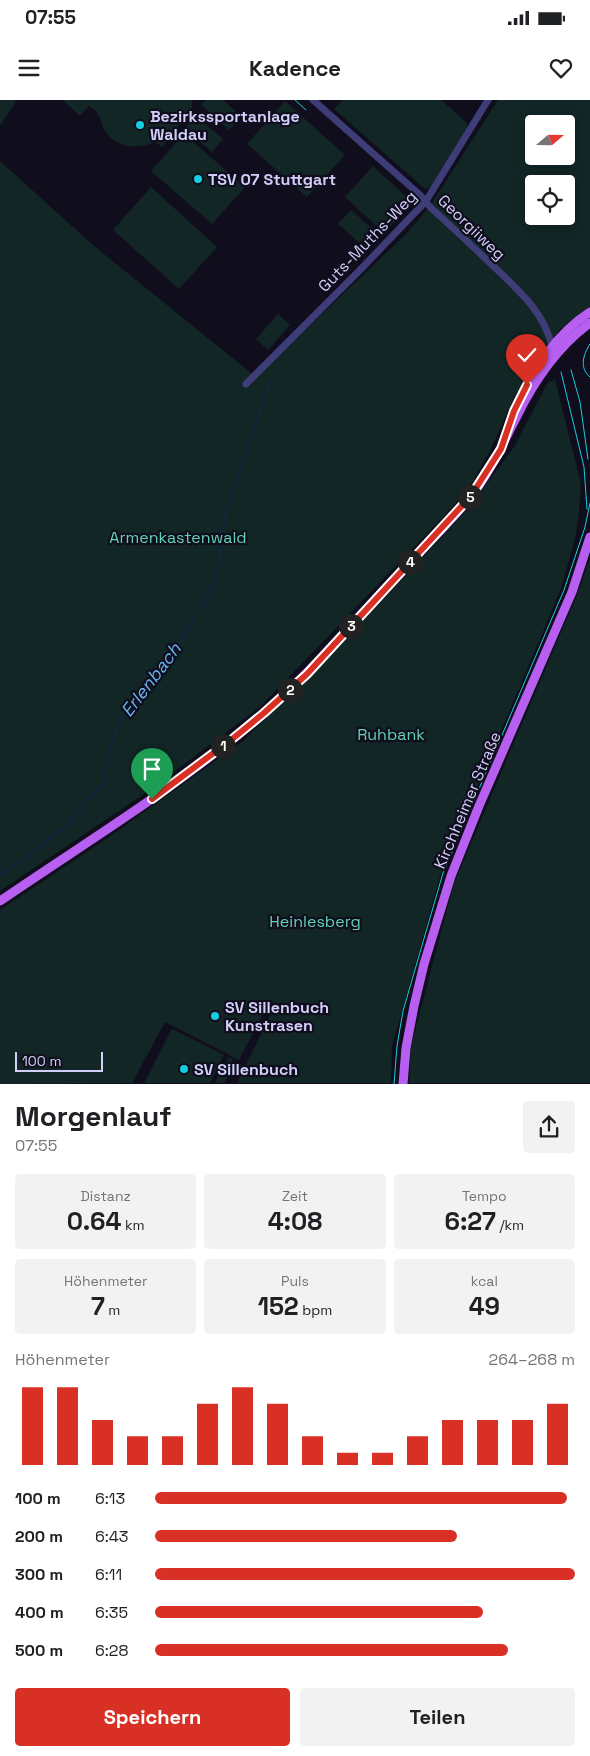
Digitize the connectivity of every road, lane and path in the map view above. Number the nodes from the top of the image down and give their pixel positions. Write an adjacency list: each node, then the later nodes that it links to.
1 (313, 100): 3 (street, Georgiiweg)
2 (488, 100): 3 (street, Guts-Muths-Weg)
3 (426, 201): 6 (street, Georgiiweg); 8 (street, Guts-Muths-Weg)
4 (590, 312): 6 (main road)
5 (587, 326): 7 (main road)
6 (552, 347): 7 (main road); 9 (main road)
7 (549, 362): 9 (main road)
8 (246, 384)
9 (501, 449): 11 (main road)
10 (590, 537): 12 (main road, Kirchheimer Straße)
11 (0, 901)
12 (403, 1084)

